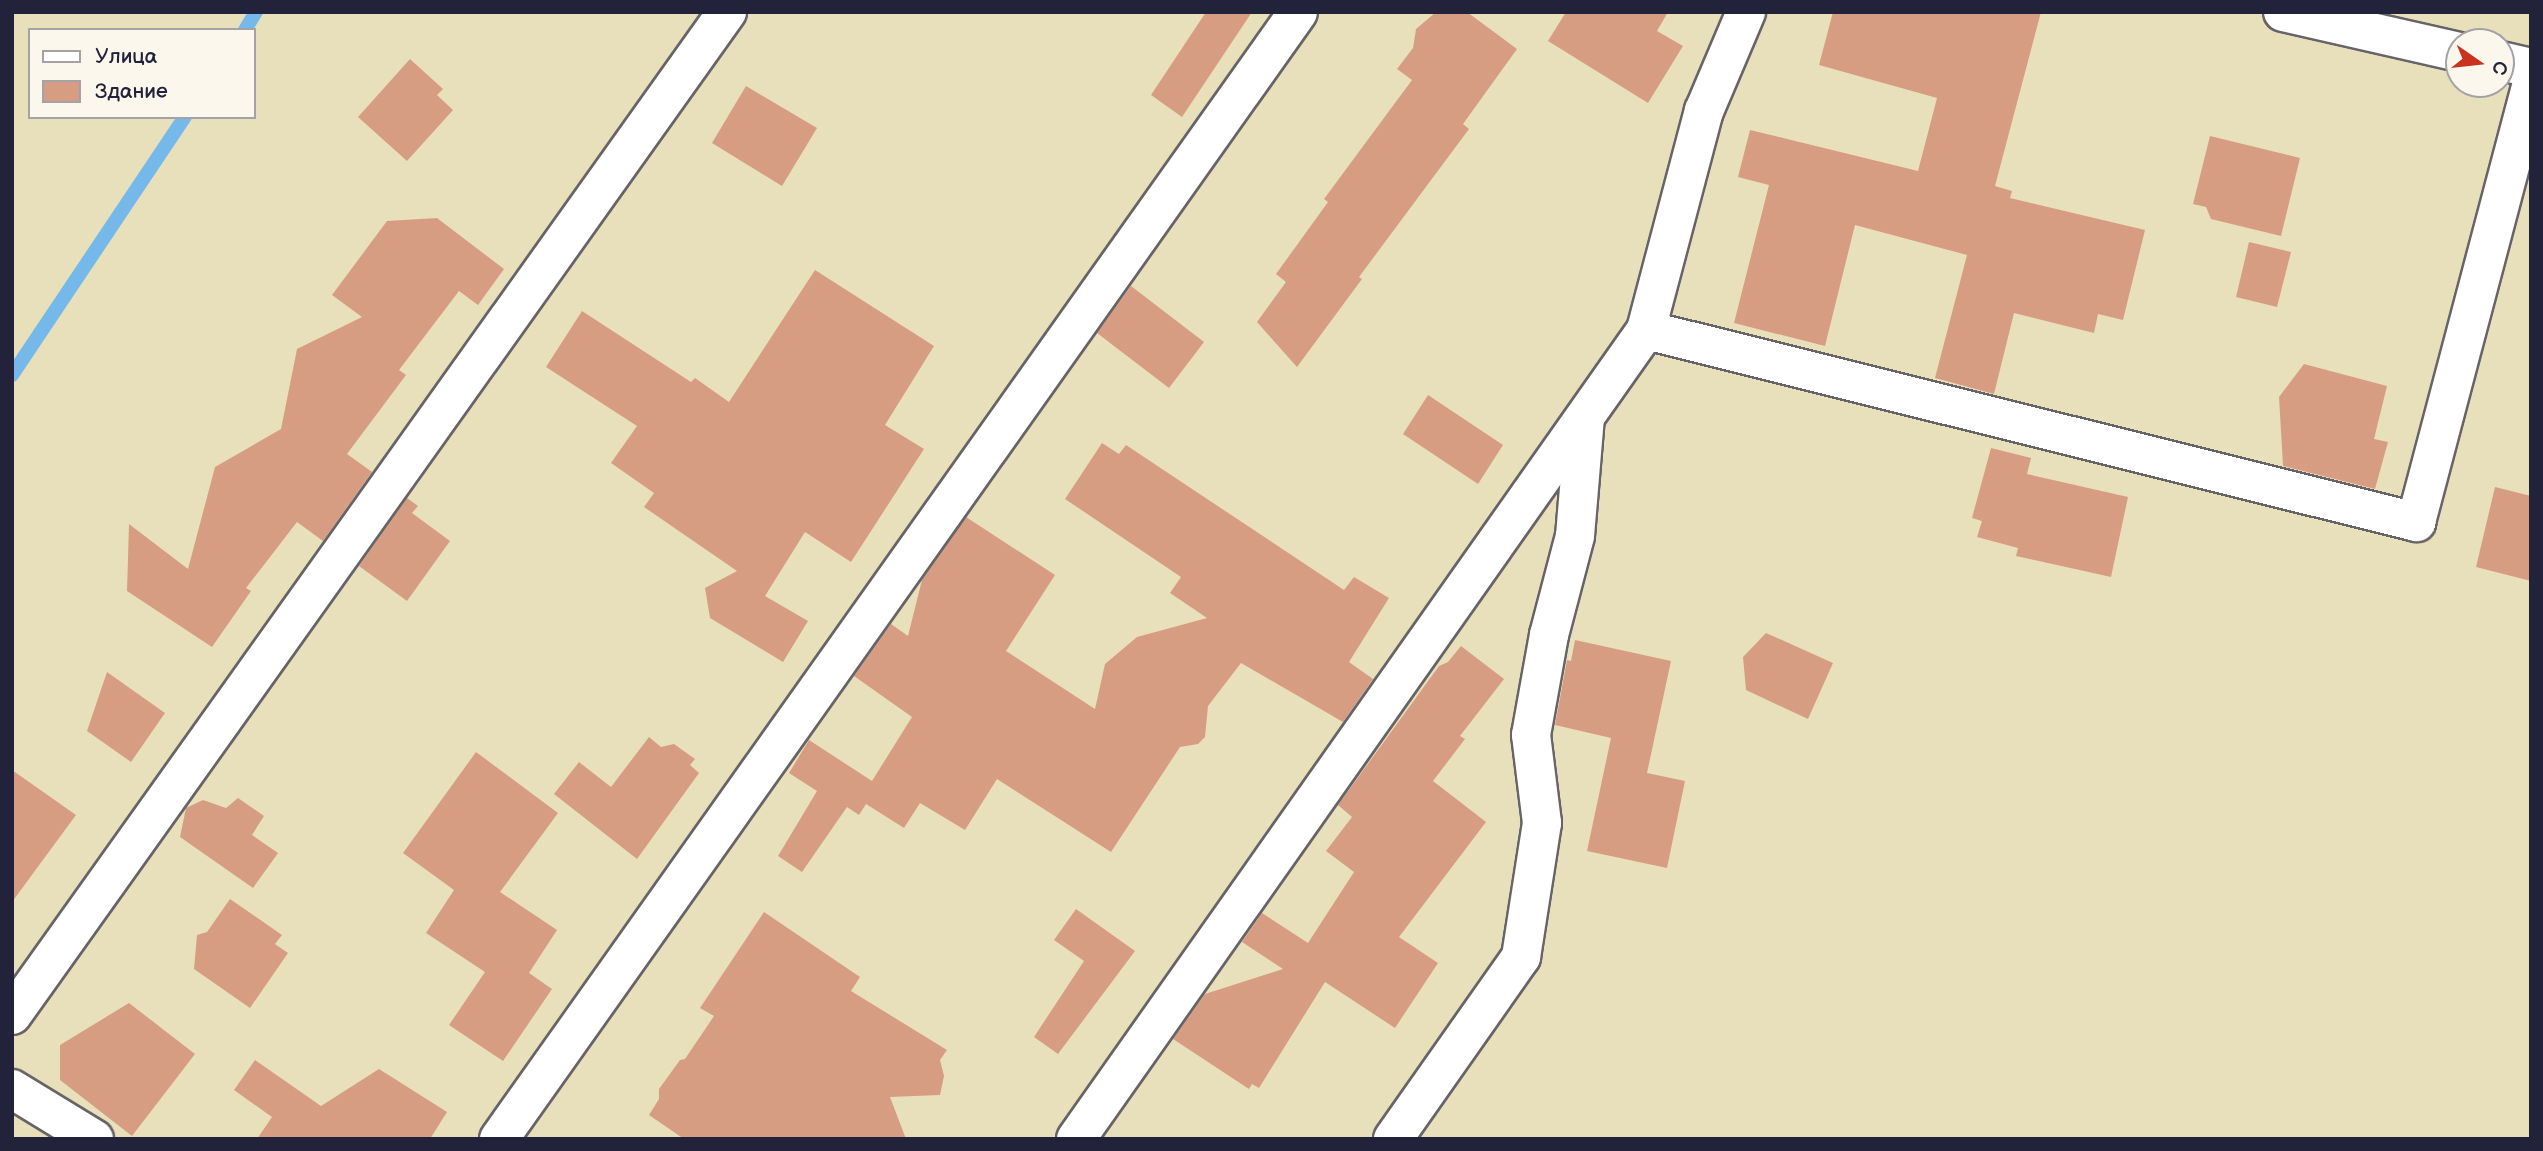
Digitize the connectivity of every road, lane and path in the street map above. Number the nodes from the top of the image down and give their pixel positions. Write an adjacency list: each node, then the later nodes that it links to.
1 (727, 12): 9 (street)
2 (1298, 12): 12 (street)
3 (1746, 12): 7 (street)
4 (2283, 12): 5 (street)
5 (2445, 49)
6 (2531, 86): 7 (street)
7 (1646, 330): 8 (street)
8 (1585, 416): 13 (street); 14 (street)
9 (12, 1014)
10 (12, 1089): 11 (street)
11 (94, 1139)
12 (499, 1139)
13 (1076, 1139)
14 (1393, 1139)

